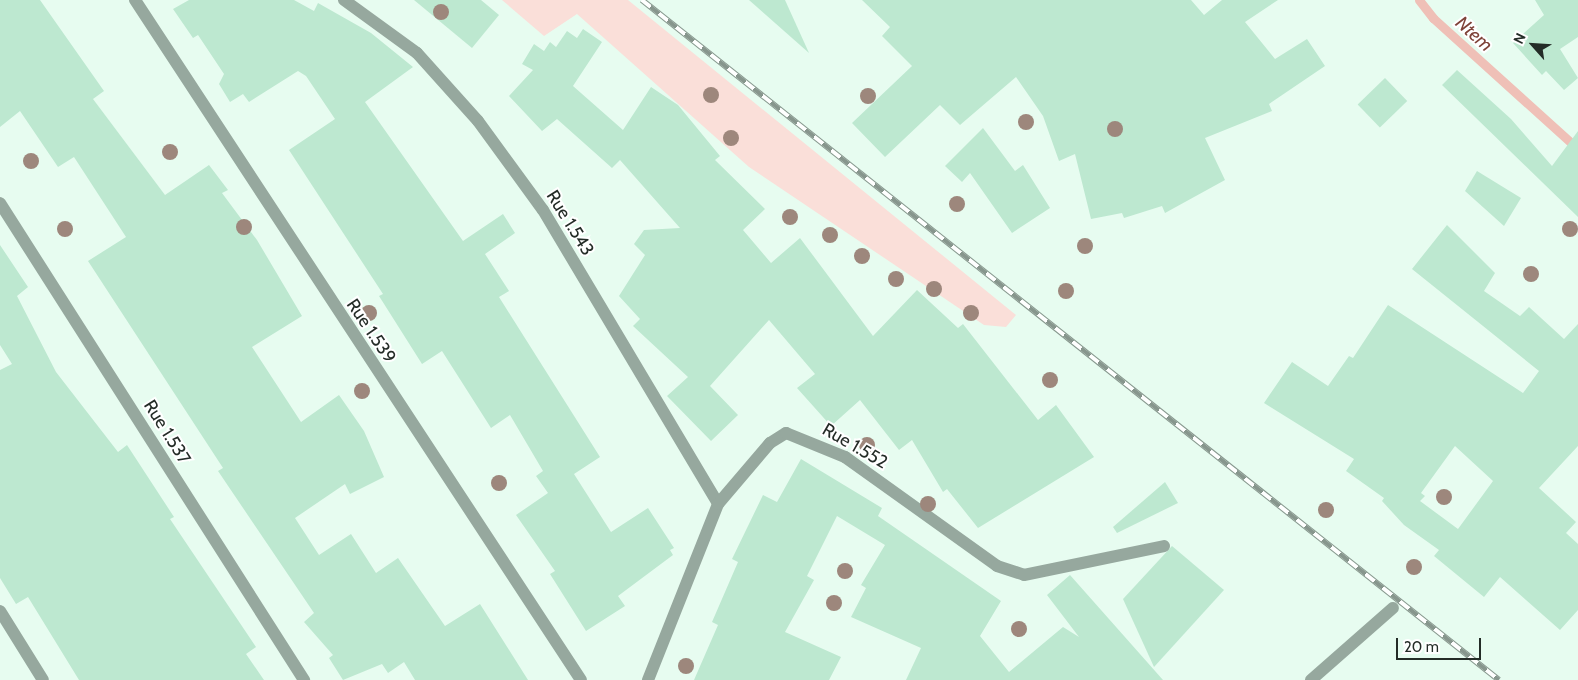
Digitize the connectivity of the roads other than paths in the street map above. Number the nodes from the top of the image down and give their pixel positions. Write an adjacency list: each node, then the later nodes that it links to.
1 (135, 0): 10 (street, Rue 1.539)
2 (344, 0): 4 (street, Rue 1.543)
3 (0, 203): 9 (street, Rue 1.537)
4 (718, 504): 5 (street, Rue 1.552); 11 (street, Rue 1.552)
5 (1164, 546)
6 (1393, 608): 12 (street)
7 (0, 612): 8 (street)
8 (43, 680)
9 (304, 680)
10 (581, 680)
11 (648, 680)
12 (1311, 680)

